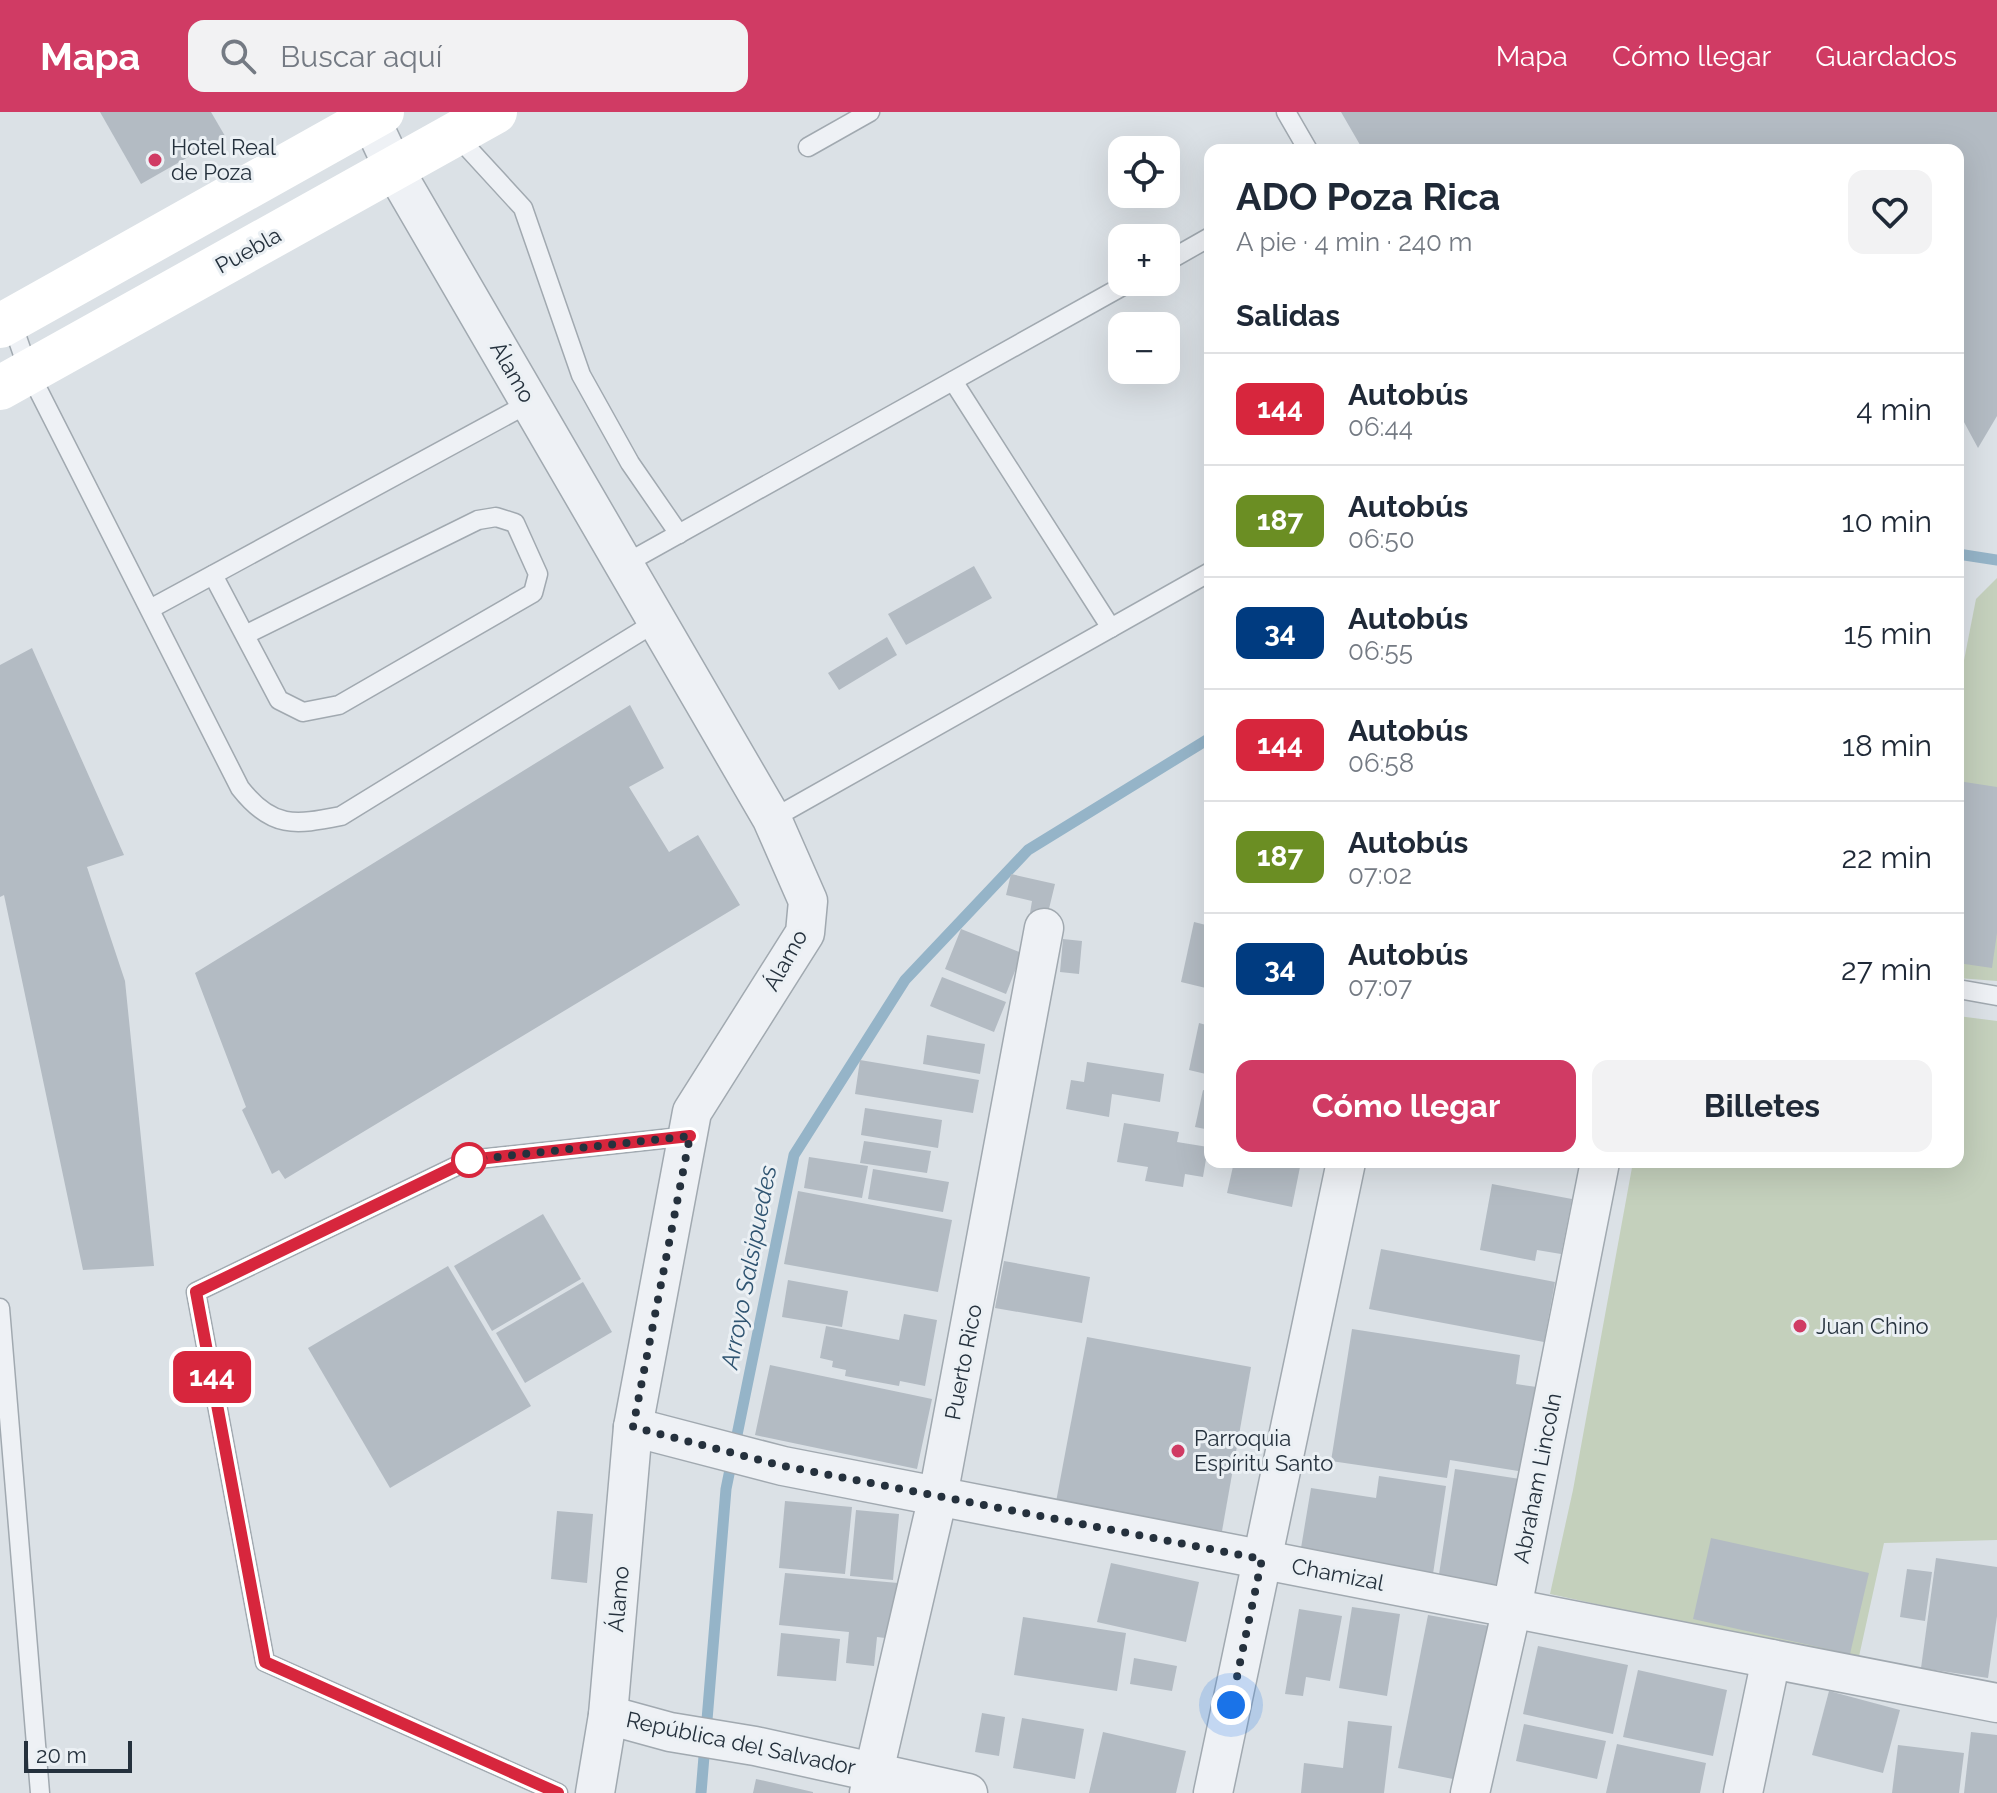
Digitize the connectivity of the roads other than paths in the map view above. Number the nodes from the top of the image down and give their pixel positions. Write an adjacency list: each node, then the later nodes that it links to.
1 (495, 112): 5 (main road, Puebla)
2 (870, 112): 7 (lane)
3 (1286, 112): 6 (lane)
4 (376, 115): 8 (street, Álamo); 12 (main road)
5 (455, 134): 8 (main road, Puebla); 16 (lane)
6 (1305, 144)
7 (808, 147)
8 (394, 169): 13 (main road, Puebla); 15 (street, Álamo)
9 (1204, 240): 10 (lane)
10 (1180, 254)
11 (1108, 294): 14 (lane)
12 (5, 323): 13 (lane)
13 (15, 380): 20 (lane)
14 (953, 381): 16 (lane); 22 (lane)
15 (531, 402): 17 (street, Álamo); 18 (lane)
16 (679, 534): 17 (lane)
17 (623, 565): 21 (street, Álamo)
18 (213, 575): 20 (lane); 23 (lane)
19 (1204, 575): 22 (lane)
20 (150, 609): 21 (lane)
21 (656, 622): 24 (street, Álamo)
22 (1111, 628): 24 (lane)
23 (245, 635): 23 (lane)
24 (772, 819): 28 (street, Álamo)
25 (1044, 928): 33 (street, Puerto Rico)
26 (1964, 990): 27 (lane)
27 (1997, 996)
28 (690, 1136): 32 (street, Álamo); 41 (lane)
29 (1345, 1168): 34 (street)
30 (1599, 1168): 35 (street, Abraham Lincoln)
31 (0, 1308): 40 (lane)
32 (633, 1427): 33 (street, Chamizal); 38 (street, Álamo)
33 (938, 1496): 34 (street, Chamizal); 39 (street, Puerto Rico)
34 (1262, 1559): 35 (street, Chamizal); 44 (street)
35 (1512, 1608): 36 (street, Chamizal); 45 (street, Abraham Lincoln)
36 (1771, 1659): 37 (street, Chamizal); 46 (street)
37 (1997, 1703)
38 (608, 1715): 39 (street, República del Salvador); 42 (street, Álamo)
39 (871, 1782): 43 (street, República del Salvador)
40 (40, 1793)
41 (558, 1793)
42 (595, 1793)
43 (968, 1793)
44 (1213, 1793)
45 (1470, 1793)
46 (1743, 1793)

